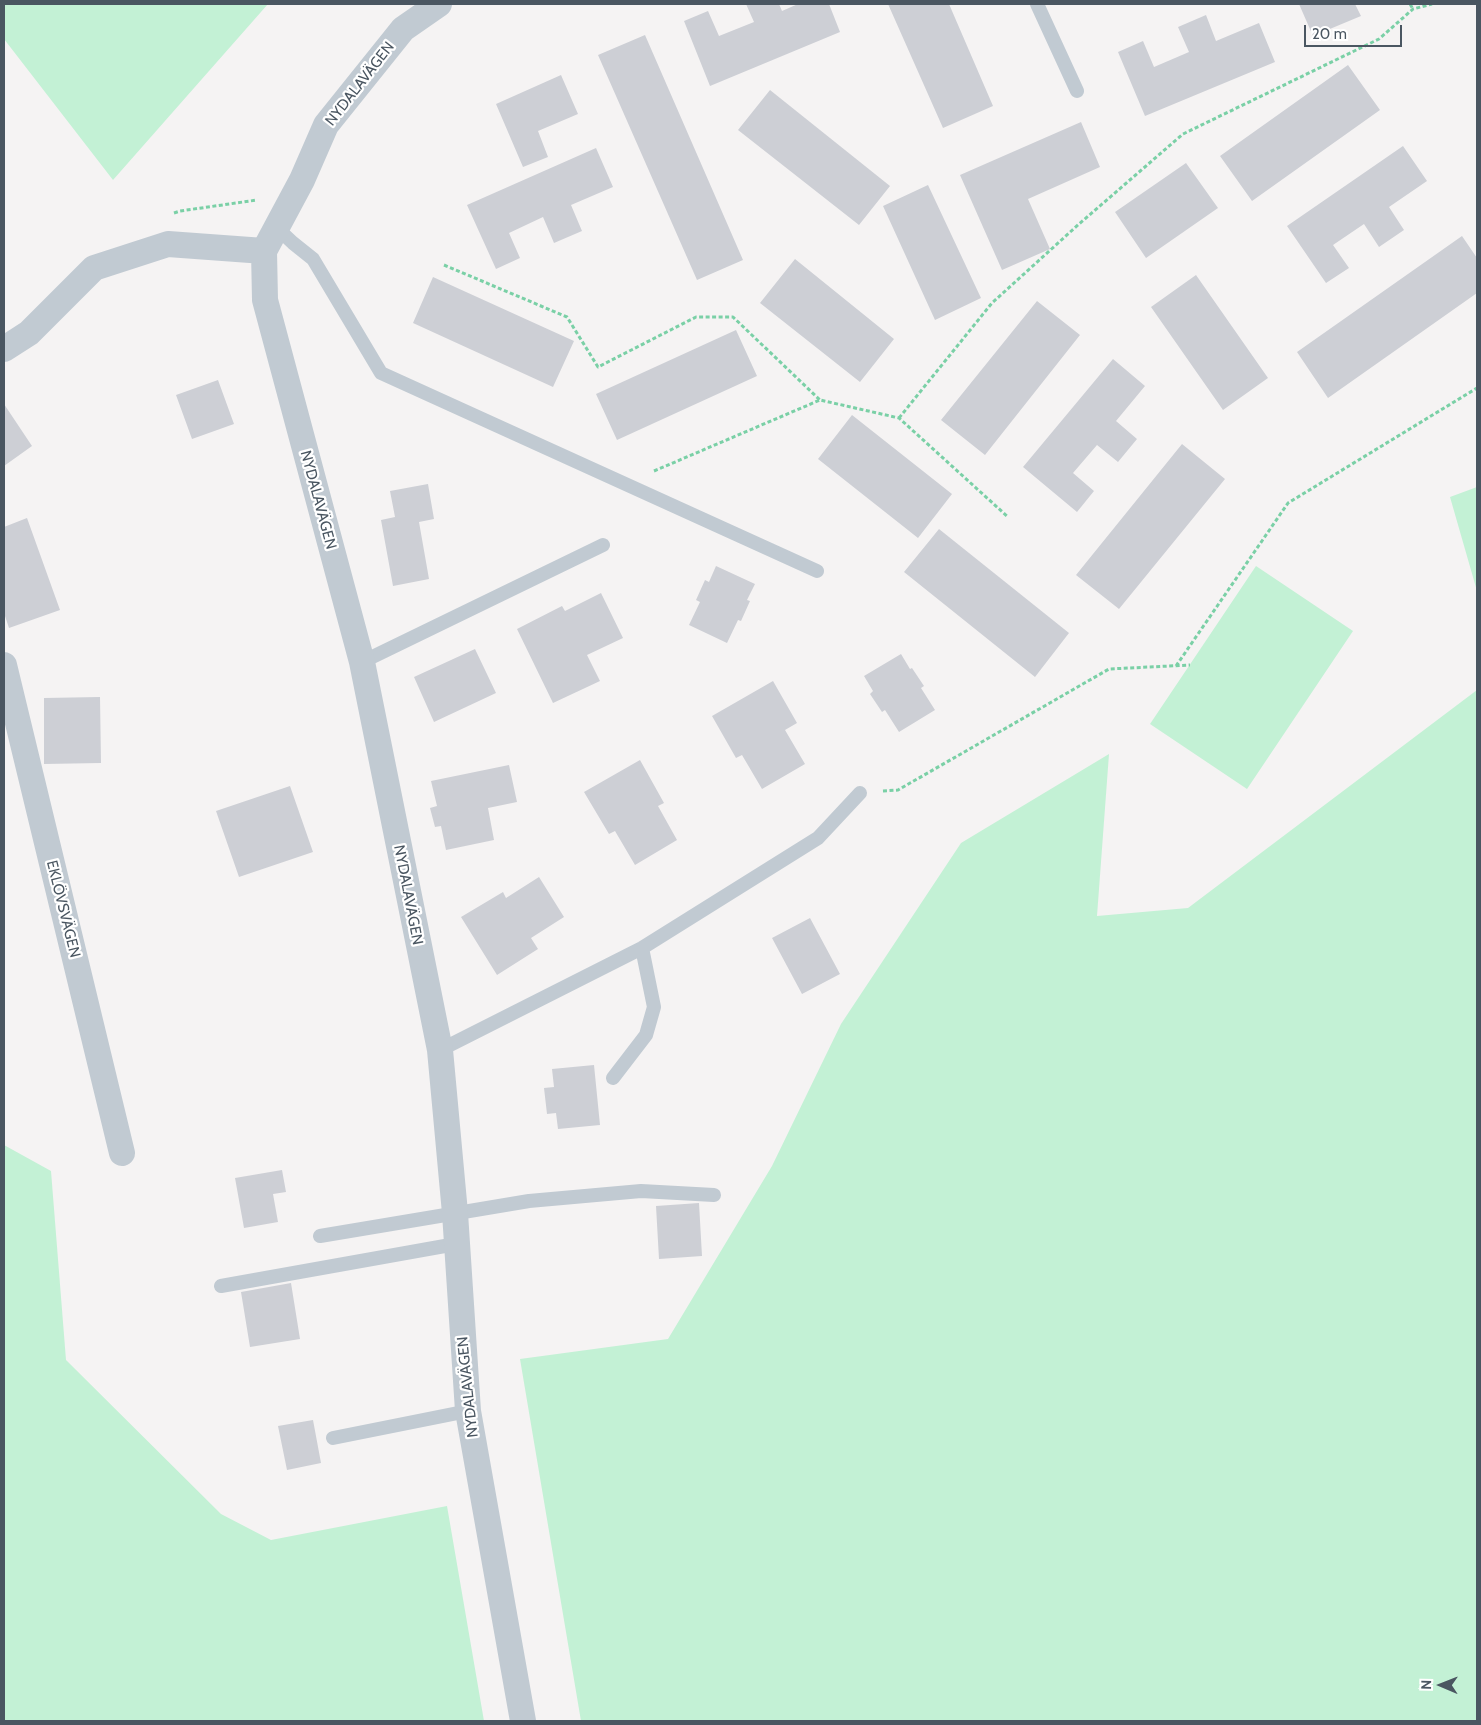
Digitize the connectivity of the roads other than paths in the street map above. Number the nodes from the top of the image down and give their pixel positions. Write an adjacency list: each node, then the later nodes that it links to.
1 (439, 4): 4 (street, NYDALAVÄGEN)
2 (1037, 4): 3 (lane)
3 (1077, 91)
4 (277, 228): 5 (street, NYDALAVÄGEN); 8 (lane)
5 (264, 251): 6 (street); 9 (street, NYDALAVÄGEN)
6 (4, 349)
7 (603, 546): 9 (lane)
8 (817, 571)
9 (362, 662): 13 (street, NYDALAVÄGEN)
10 (4, 665): 15 (street, EKLÖVSVÄGEN)
11 (860, 792): 12 (lane)
12 (642, 948): 13 (lane); 14 (lane)
13 (440, 1050): 17 (street, NYDALAVÄGEN)
14 (613, 1078)
15 (122, 1152)
16 (714, 1195): 17 (lane)
17 (455, 1213): 18 (lane); 19 (street, NYDALAVÄGEN)
18 (320, 1236)
19 (456, 1244): 20 (lane); 21 (street, NYDALAVÄGEN)
20 (221, 1286)
21 (468, 1411): 22 (lane); 23 (street, NYDALAVÄGEN)
22 (334, 1438)
23 (523, 1721)

